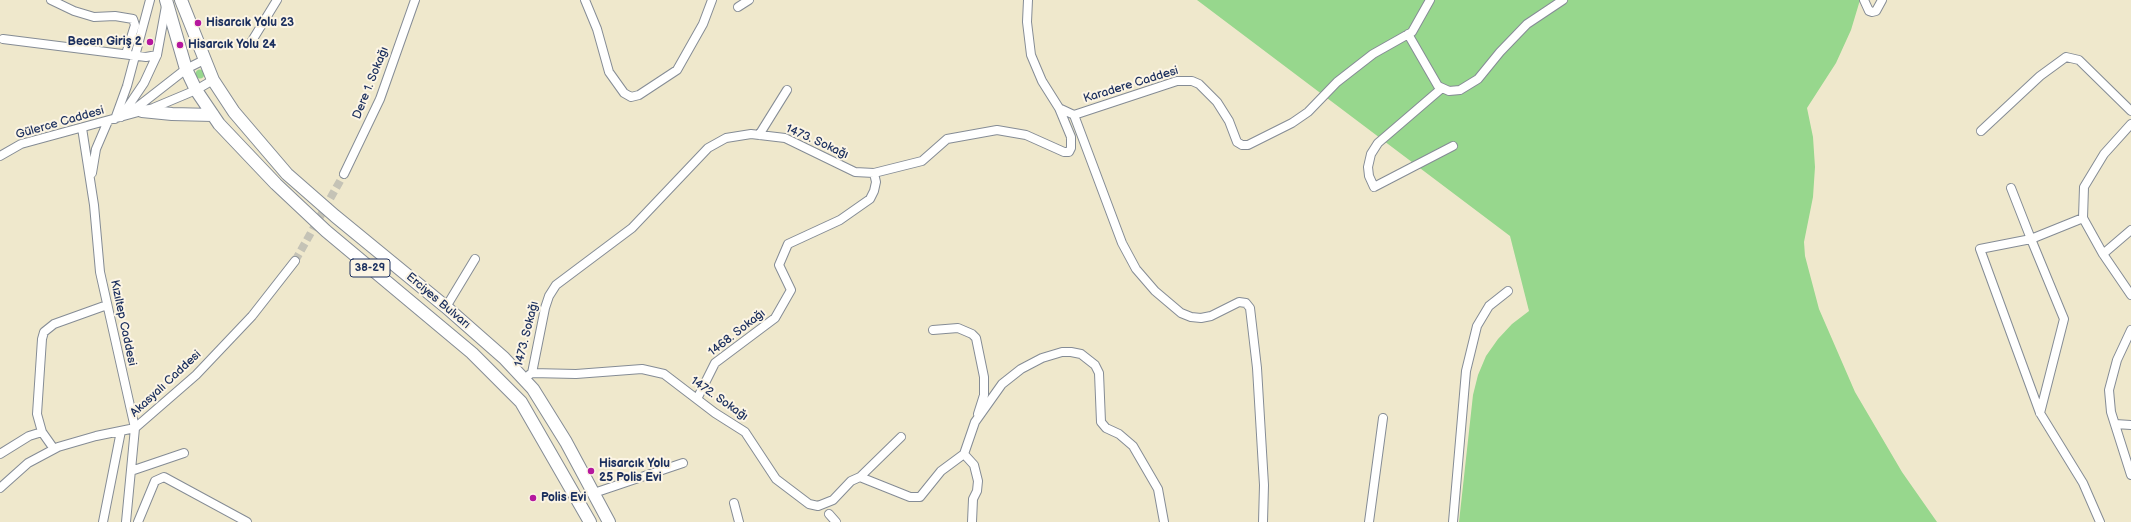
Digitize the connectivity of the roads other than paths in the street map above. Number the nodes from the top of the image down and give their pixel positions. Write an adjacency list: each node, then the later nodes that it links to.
1 (51, 0): 19 (street)
2 (150, 0): 21 (street)
3 (181, 0): 22 (highway, Erciyes Bulvarı / 38-29)
4 (277, 0): 18 (street)
5 (415, 0): 41 (street, Dere 1. Sokağı)
6 (585, 0): 7 (street)
7 (712, 0)
8 (749, 0): 15 (street)
9 (1028, 0): 28 (street)
10 (1430, 0): 16 (street, Karadere Caddesi)
11 (1563, 0): 25 (street)
12 (1864, 0): 13 (street)
13 (1882, 0)
14 (166, 2): 20 (street); 23 (highway, Erciyes Bulvarı / 38-29)
15 (738, 7)
16 (1408, 34): 25 (street); 32 (street, Karadere Caddesi)
17 (3, 39): 19 (street)
18 (250, 44)
19 (126, 54): 21 (street)
20 (157, 55): 21 (street); 33 (street)
21 (135, 56): 33 (street)
22 (204, 60): 23 (street); 24 (highway, Erciyes Bulvarı / 38-29)
23 (186, 68): 26 (highway, Erciyes Bulvarı / 38-29); 33 (street)
24 (213, 80): 26 (street, Gülerce Caddesi); 53 (highway, Erciyes Bulvarı / 38-29)
25 (1442, 88): 38 (street)
26 (196, 90): 29 (street, Gülerce Caddesi); 31 (highway, Erciyes Bulvarı / 38-29)
27 (787, 90): 37 (street)
28 (1059, 108): 32 (street, Karadere Caddesi); 40 (street, 1473. Sokağı)
29 (142, 111): 31 (highway); 33 (street, Gülerce Caddesi)
30 (2131, 111): 36 (street)
31 (212, 114): 83 (highway, Erciyes Bulvarı / 38-29)
32 (1074, 115): 89 (street)
33 (118, 118): 35 (street, Gülerce Caddesi); 42 (street)
34 (2131, 124): 44 (street)
35 (82, 128): 39 (street, Gülerce Caddesi); 42 (street, Kızıltep Caddesi)
36 (1981, 130)
37 (759, 135): 40 (street, 1473. Sokağı); 56 (street, 1473. Sokağı)
38 (1453, 146)
39 (0, 156)
40 (874, 173): 57 (street, 1468. Sokağı)
41 (344, 174)
42 (91, 178): 52 (street, Kızıltep Caddesi)
43 (2011, 188): 46 (street)
44 (2083, 218): 46 (street); 47 (street)
45 (2131, 230): 47 (street)
46 (2032, 239): 58 (street); 58 (street)
47 (2103, 254): 51 (street)
48 (475, 259): 53 (street)
49 (295, 261): 63 (street, Akasyalı Caddesi)
50 (1508, 291): 91 (street)
51 (2131, 295)
52 (107, 305): 63 (street, Kızıltep Caddesi); 65 (street)
53 (446, 307): 56 (highway, Erciyes Bulvarı / 38-29)
54 (933, 330): 60 (street)
55 (2131, 330): 61 (street)
56 (528, 376): 57 (street, 1472. Sokağı); 76 (highway, Erciyes Bulvarı / 38-29)
57 (697, 399): 74 (street, 1472. Sokağı)
58 (2040, 413): 92 (street)
59 (1383, 418): 90 (street)
60 (975, 422): 70 (street); 88 (street)
61 (2115, 424): 62 (street); 73 (street)
62 (2131, 425)
63 (135, 428): 64 (street, Akasyalı Caddesi); 72 (street, Kızıltep Caddesi)
64 (121, 431): 67 (street, Akasyalı Caddesi); 79 (street)
65 (42, 432): 67 (street); 69 (street)
66 (901, 437): 74 (street, 1472. Sokağı)
67 (54, 449): 75 (street, Akasyalı Caddesi)
68 (184, 453): 72 (street)
69 (0, 454)
70 (964, 454): 74 (street); 87 (street)
71 (683, 463): 76 (street)
72 (131, 471): 80 (street, Kızıltep Caddesi)
73 (2131, 475)
74 (860, 477)
75 (0, 488)
76 (594, 493): 84 (highway, Erciyes Bulvarı / 38-29)
77 (734, 503): 85 (street)
78 (829, 514): 86 (street)
79 (103, 522)
80 (126, 522)
81 (138, 522): 82 (street)
82 (247, 522)
83 (590, 522)
84 (609, 522)
85 (740, 522)
86 (836, 522)
87 (972, 522)
88 (1164, 522)
89 (1263, 522)
90 (1370, 522)
91 (1453, 522)
92 (2100, 522)

